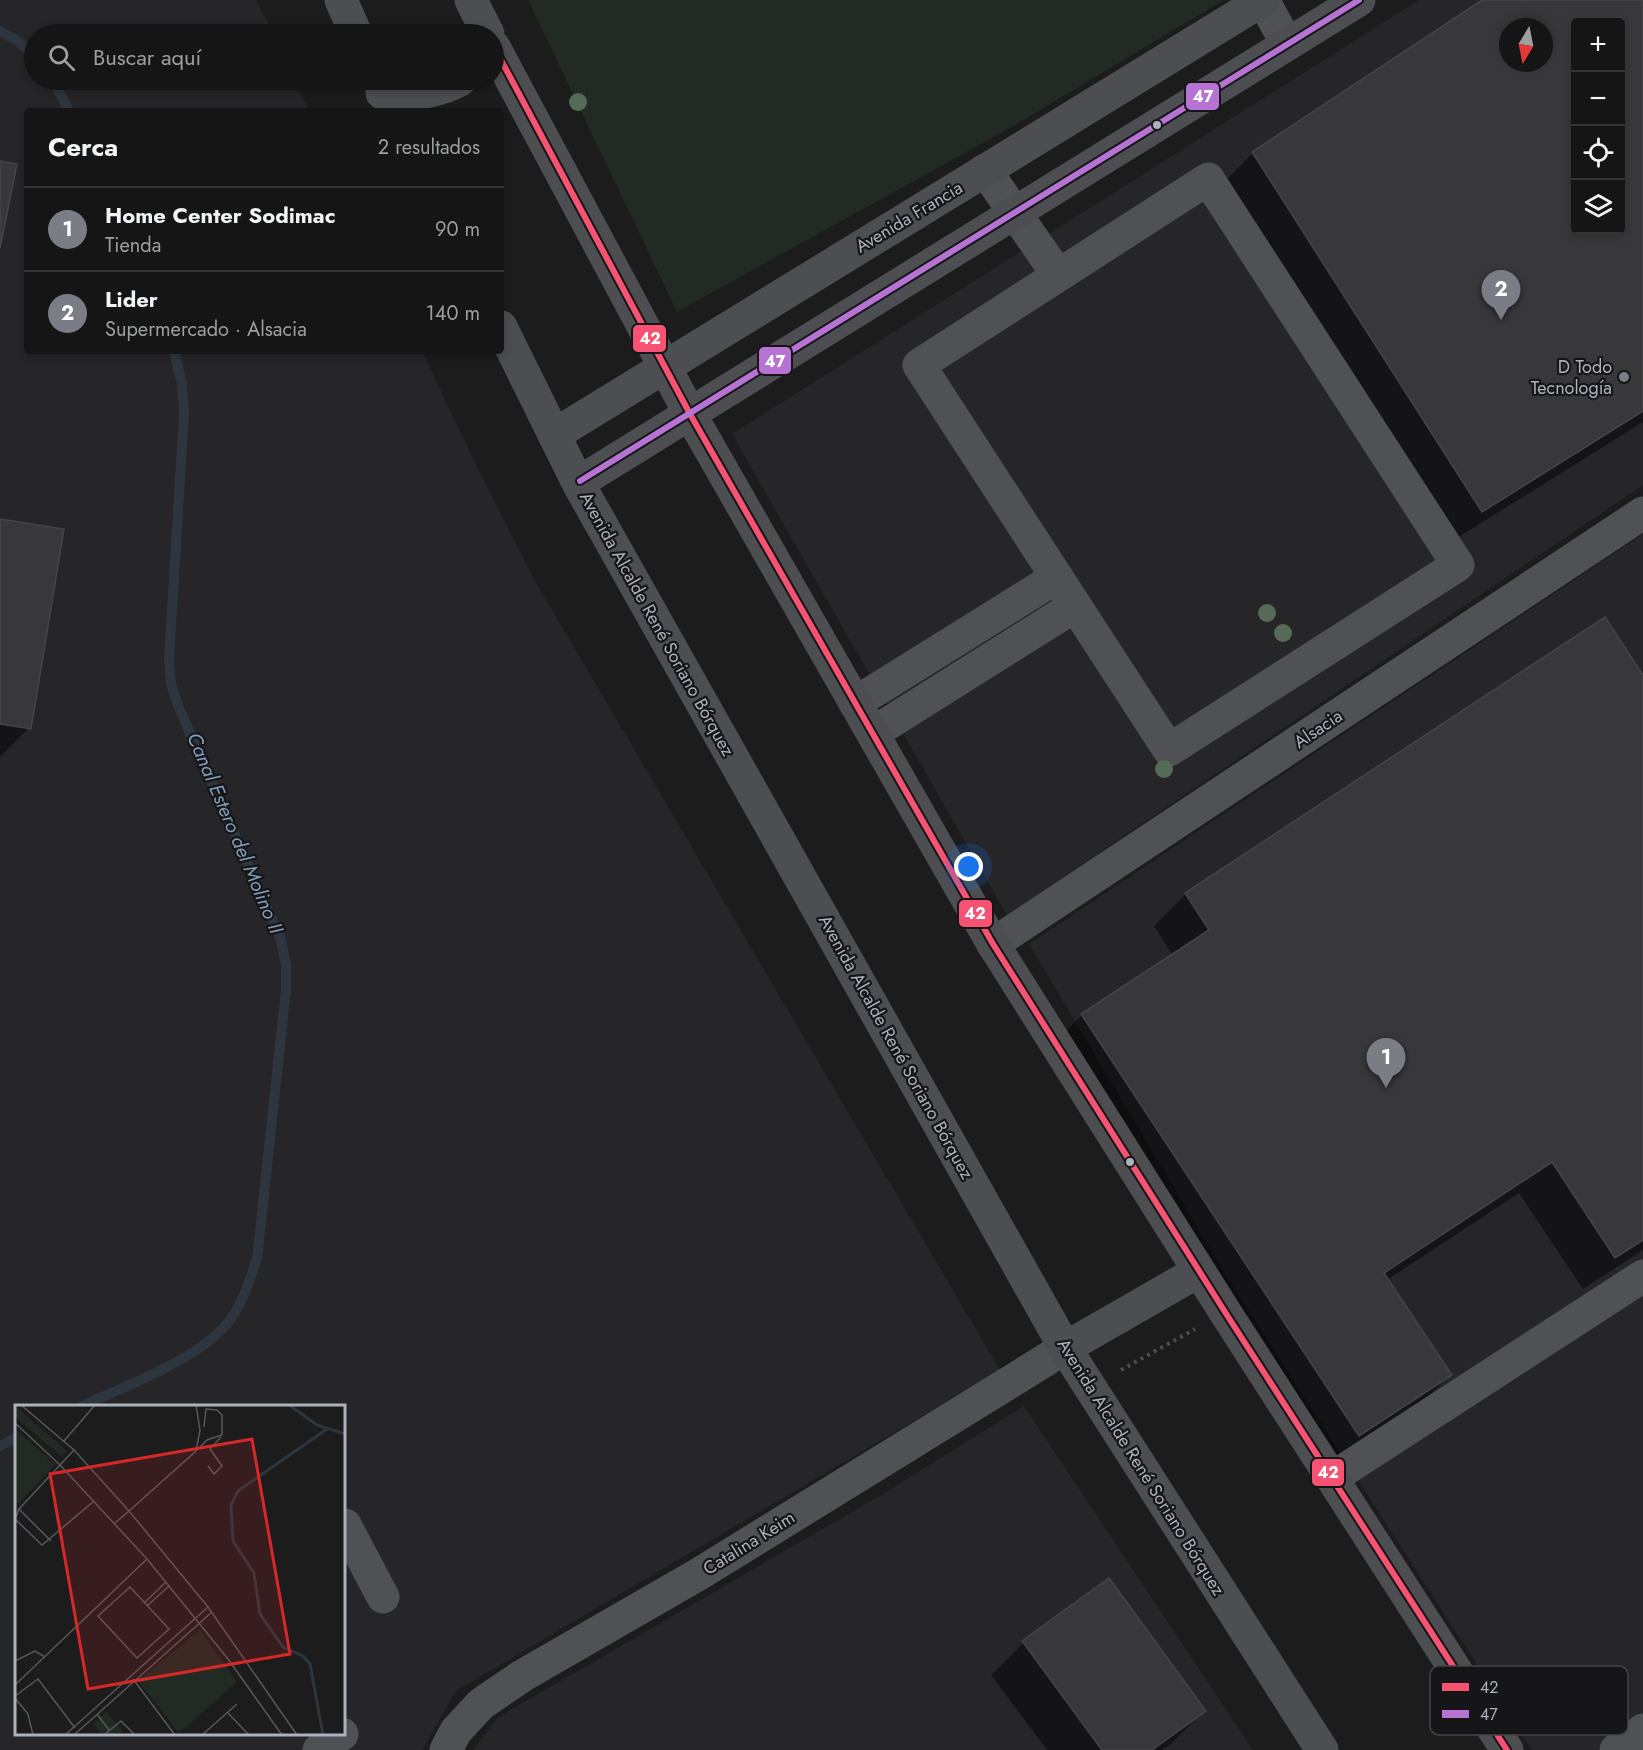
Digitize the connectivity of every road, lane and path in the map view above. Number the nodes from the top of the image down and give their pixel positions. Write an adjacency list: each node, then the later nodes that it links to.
1 (341, 0): 5 (main road)
2 (471, 0): 6 (main road)
3 (1263, 0): 7 (street); 11 (main road, Avenida Francia)
4 (1359, 0): 7 (main road)
5 (352, 24)
6 (483, 24)
7 (1287, 44): 12 (main road)
8 (504, 66): 15 (main road)
9 (436, 90): 10 (main road)
10 (383, 95)
11 (986, 170): 12 (street); 15 (main road, Avenida Francia)
12 (1015, 212): 13 (street); 16 (main road)
13 (1058, 275): 20 (street); 21 (street)
14 (504, 333): 17 (main road, Avenida Alcalde René Soriano Bórquez)
15 (666, 366): 16 (main road); 17 (main road, Avenida Francia)
16 (690, 414): 18 (main road); 22 (main road)
17 (554, 435): 18 (main road, Avenida Alcalde René Soriano Bórquez)
18 (578, 483): 28 (main road, Avenida Alcalde René Soriano Bórquez)
19 (1643, 513): 24 (street, Alsacia)
20 (1057, 577): 21 (street); 22 (street)
21 (1075, 606): 23 (street)
22 (855, 703): 23 (main road)
23 (873, 733): 24 (main road)
24 (993, 944): 25 (main road)
25 (1199, 1271): 27 (main road); 28 (main road)
26 (1643, 1276): 30 (street)
27 (1225, 1312): 29 (path); 30 (main road)
28 (1065, 1348): 29 (main road, Avenida Alcalde René Soriano Bórquez); 37 (street, Catalina Keim)
29 (1090, 1387): 40 (main road, Avenida Alcalde René Soriano Bórquez)
30 (1332, 1478): 33 (main road)
31 (345, 1525): 32 (street)
32 (383, 1597)
33 (1453, 1666)
34 (1643, 1730): 42 (street)
35 (340, 1735): 38 (street)
36 (1497, 1735): 41 (main road)
37 (451, 1741): 39 (street, Catalina Keim)
38 (319, 1750)
39 (427, 1750)
40 (1322, 1750)
41 (1507, 1750)
42 (1616, 1750)

